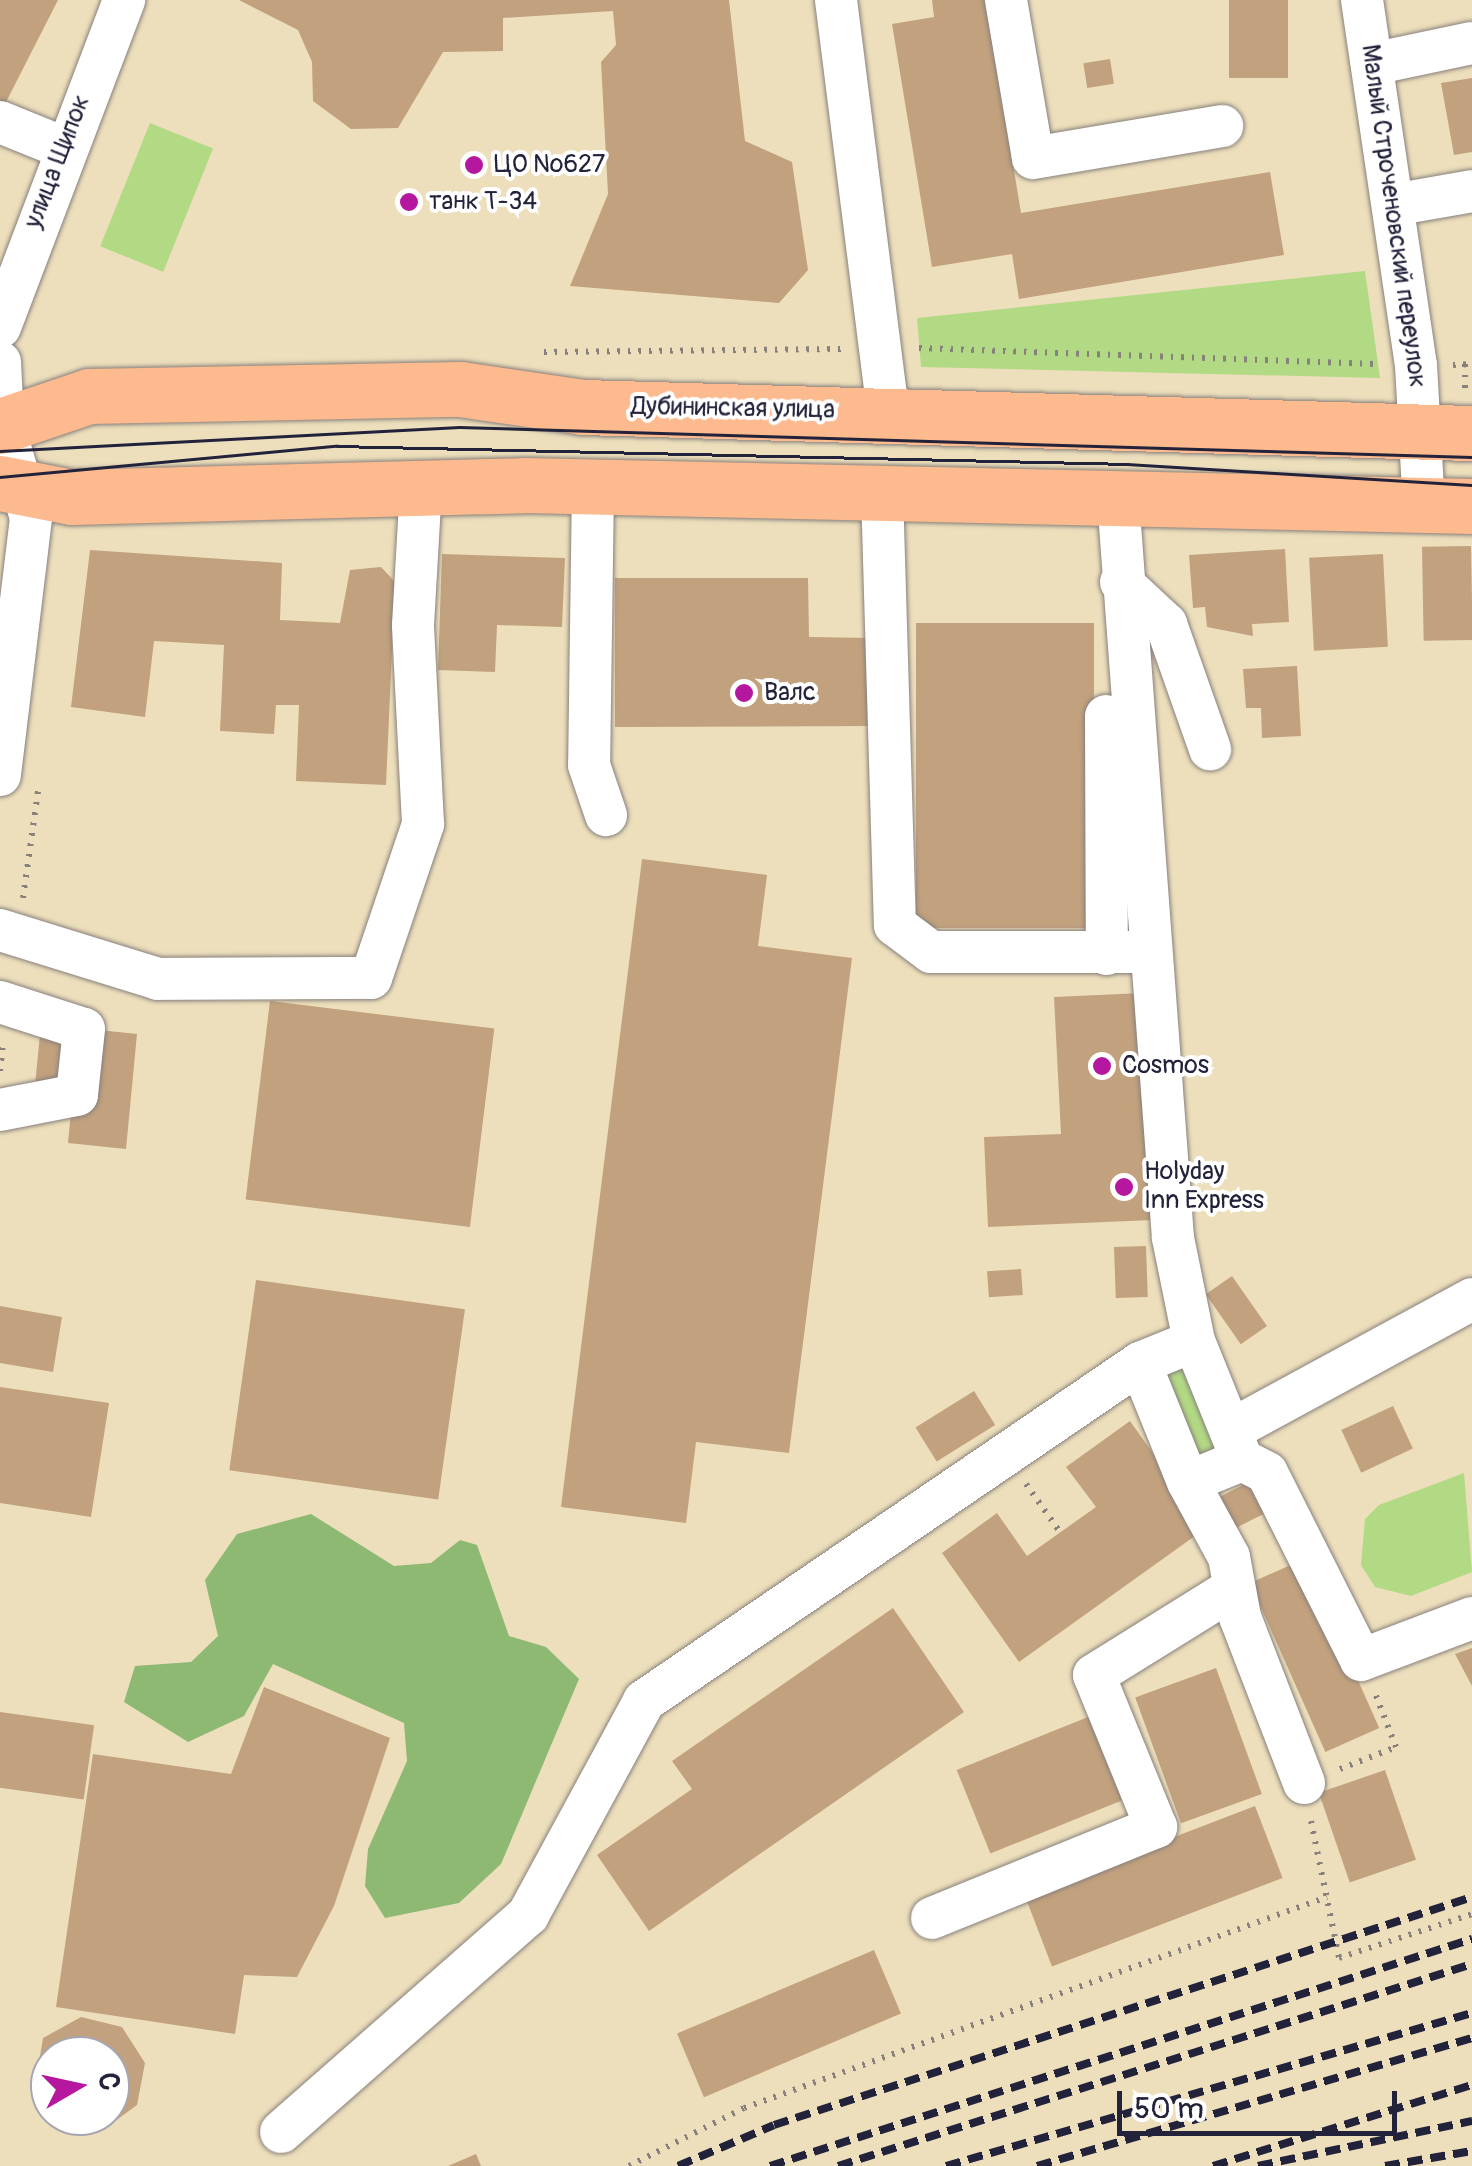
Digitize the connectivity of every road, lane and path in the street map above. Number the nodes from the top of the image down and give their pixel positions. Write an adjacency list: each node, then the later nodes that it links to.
1 (124, 0): 9 (street, улица Щипок)
2 (836, 0): 13 (street)
3 (1006, 0): 8 (street)
4 (1362, 0): 6 (street, Малый Строченовский переулок)
5 (1472, 42): 6 (street)
6 (1372, 64): 11 (street, Малый Строченовский переулок)
7 (0, 122): 9 (street)
8 (1222, 126)
9 (62, 147): 12 (street, улица Щипок)
10 (1472, 191): 11 (street)
11 (1393, 206): 17 (street, Малый Строченовский переулок)
12 (0, 327)
13 (883, 351): 14 (path); 17 (path); 18 (street)
14 (539, 352)
15 (0, 362): 19 (street)
16 (1472, 364): 17 (path)
17 (1416, 365): 20 (street, Малый Строченовский переулок)
18 (888, 411): 19 (main road, Дубининская улица); 20 (main road, Дубининская улица)
19 (2, 425): 24 (street)
20 (1448, 432): 26 (street, Малый Строченовский переулок)
21 (593, 486): 22 (main road); 23 (main road); 30 (street)
22 (421, 487): 24 (main road); 31 (street)
23 (882, 491): 25 (main road); 33 (street)
24 (18, 497): 29 (street)
25 (1118, 498): 26 (main road); 27 (street)
26 (1448, 506)
27 (1122, 576): 28 (street); 32 (street); 33 (street)
28 (1210, 750)
29 (0, 775)
30 (606, 816)
31 (0, 930)
32 (1150, 952): 33 (street); 37 (street)
33 (1108, 954)
34 (0, 1002): 35 (street)
35 (0, 1110)
36 (1472, 1299): 39 (street)
37 (1194, 1341): 38 (street); 39 (street)
38 (1140, 1363): 40 (street); 50 (street)
39 (1237, 1444): 40 (street); 45 (street)
40 (1188, 1482): 43 (street)
41 (1039, 1502): 42 (path)
42 (1060, 1532)
43 (1234, 1588): 46 (street); 49 (street)
44 (1472, 1618): 45 (street)
45 (1362, 1660): 46 (path)
46 (1304, 1783): 47 (path)
47 (1327, 1897): 48 (path); 51 (path)
48 (1472, 1914)
49 (932, 1918)
50 (282, 2132)
51 (629, 2166)

